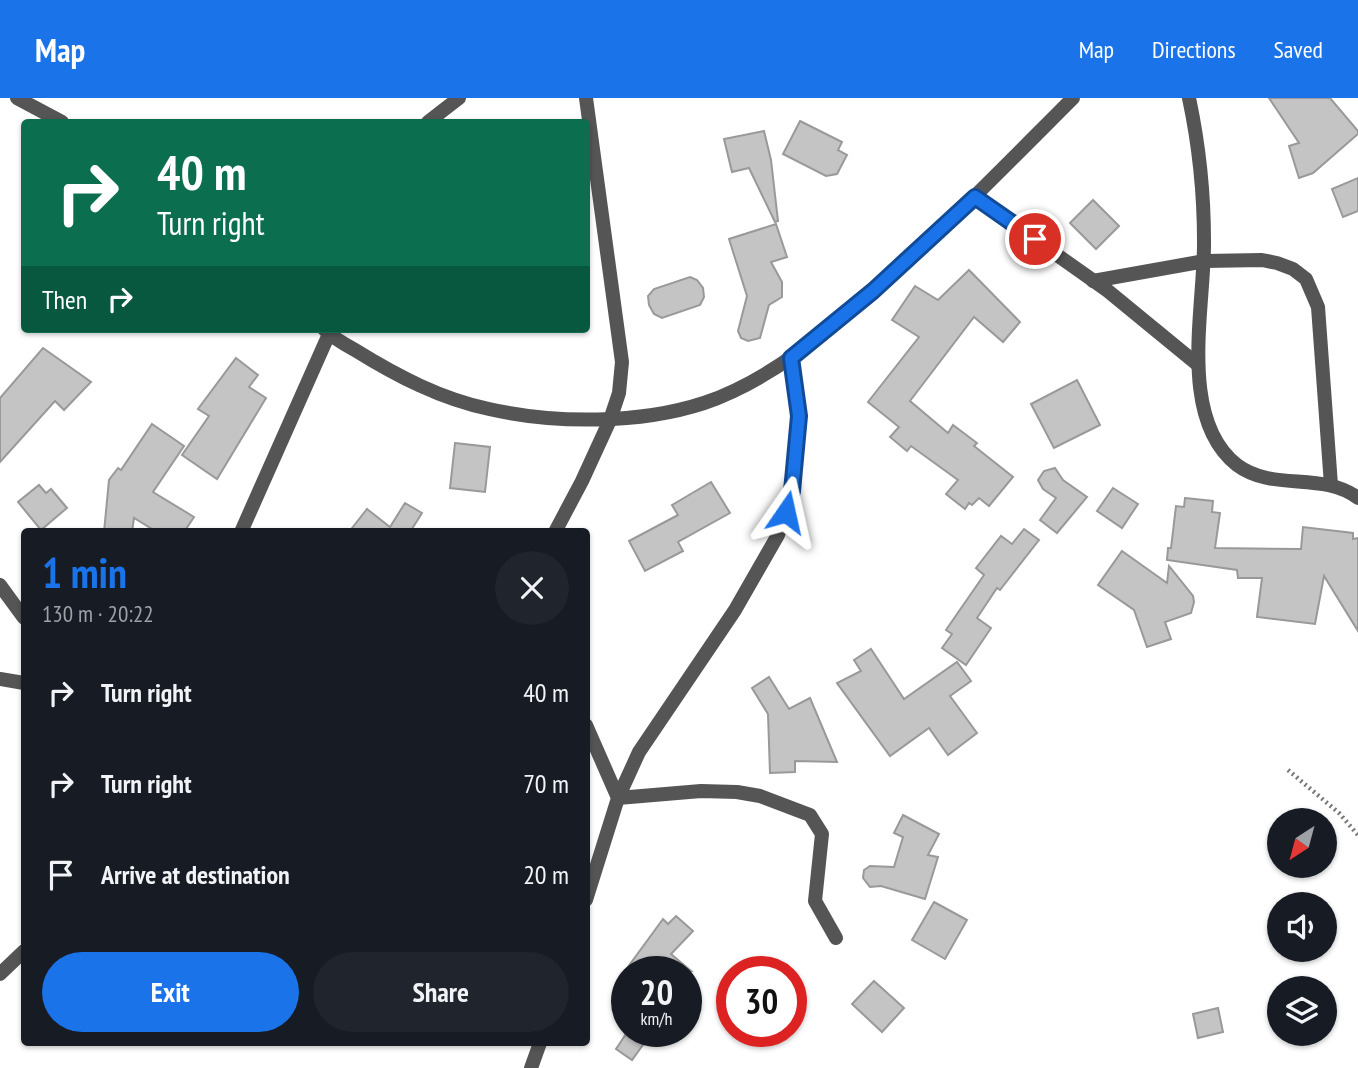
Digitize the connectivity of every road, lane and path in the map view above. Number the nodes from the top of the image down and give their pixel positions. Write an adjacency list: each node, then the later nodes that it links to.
1 (16, 98): 6 (street)
2 (459, 98): 7 (street)
3 (586, 98): 8 (street)
4 (1073, 98): 10 (street)
5 (1189, 98): 11 (street)
6 (56, 119)
7 (432, 119)
8 (589, 119)
9 (590, 127): 17 (street)
10 (975, 197): 12 (street); 15 (street)
11 (1205, 261): 12 (street); 16 (street); 18 (street)
12 (1093, 281): 16 (street)
13 (327, 333): 20 (street)
14 (329, 333): 17 (street)
15 (791, 358): 17 (street); 28 (street)
16 (1197, 364): 18 (street)
17 (610, 420): 21 (street)
18 (1331, 485): 19 (street)
19 (1358, 498)
20 (243, 528)
21 (557, 528)
22 (0, 585): 23 (street)
23 (21, 614)
24 (0, 679): 25 (street)
25 (21, 682)
26 (590, 734): 28 (street)
27 (1288, 770): 29 (path)
28 (618, 798): 30 (street); 31 (street)
29 (1358, 835)
30 (590, 887)
31 (836, 938)
32 (21, 954): 33 (street)
33 (0, 974)
34 (539, 1046): 35 (street)
35 (531, 1068)

